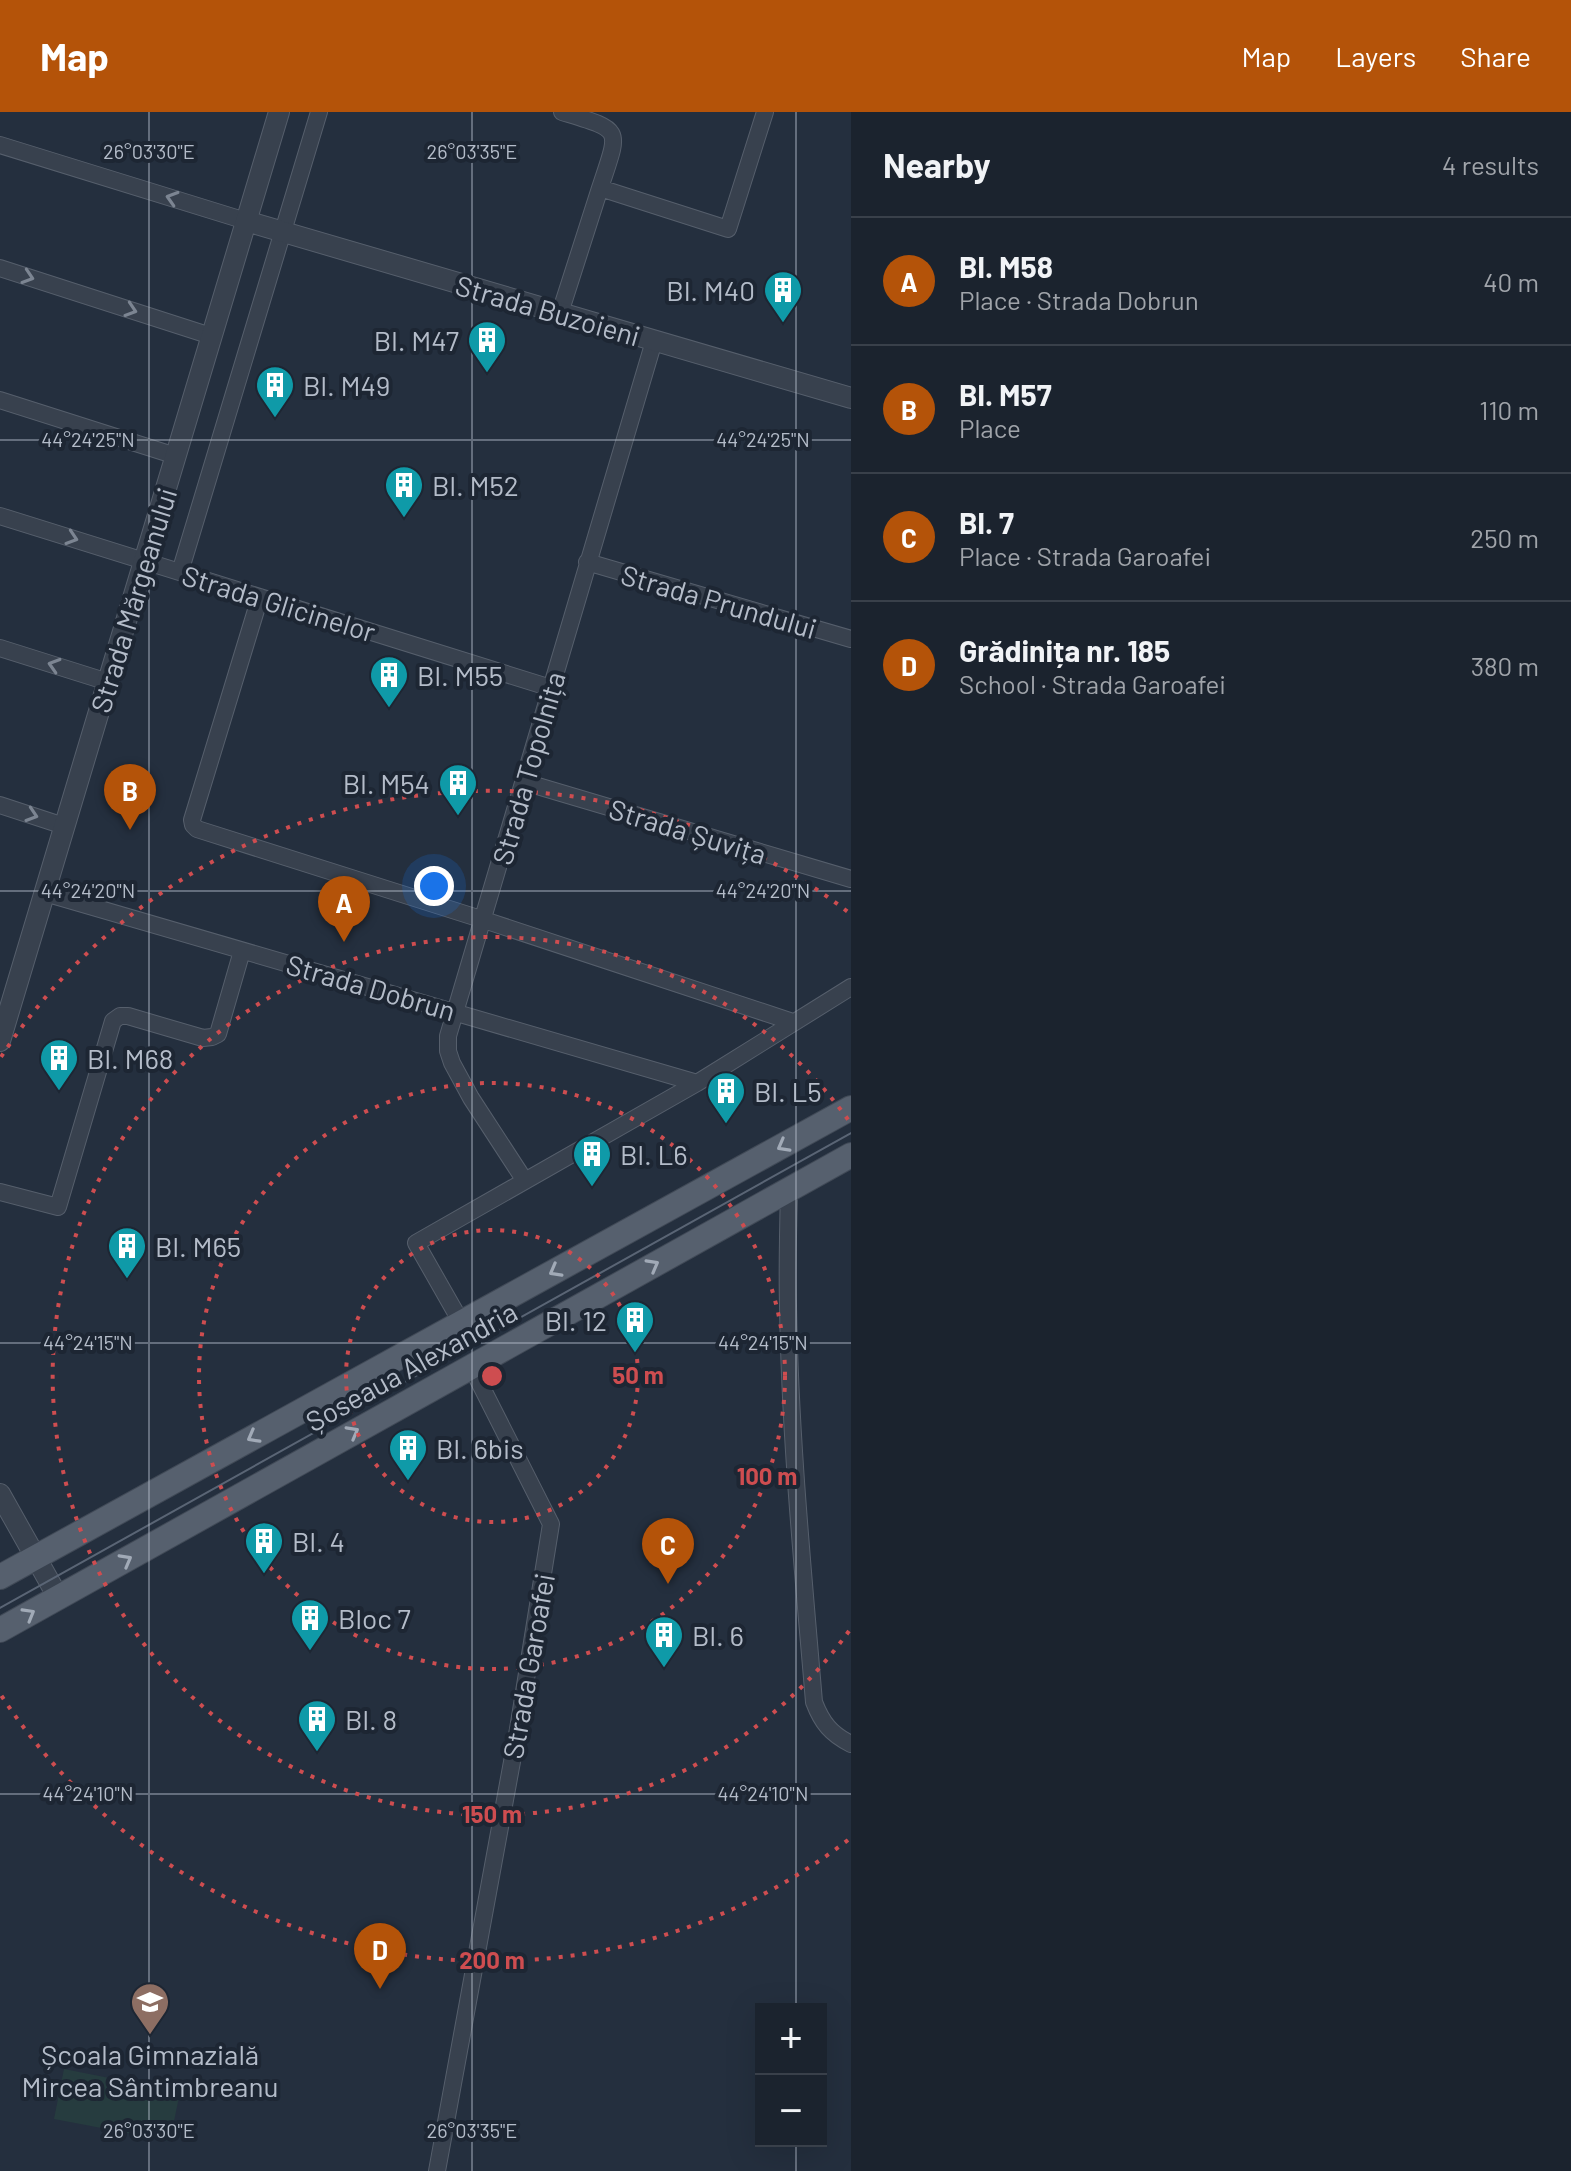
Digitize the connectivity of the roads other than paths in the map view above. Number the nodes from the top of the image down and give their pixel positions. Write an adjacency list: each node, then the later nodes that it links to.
1 (319, 112): 8 (street, Strada Mărgeanului)
2 (562, 112): 6 (street)
3 (765, 112): 6 (street)
4 (274, 113): 7 (street, Strada Mărgeanului)
5 (0, 145): 7 (street, one-way to 5)
6 (600, 188): 10 (street)
7 (246, 221): 8 (street, Strada Buzoieni); 11 (street, Strada Mărgeanului)
8 (283, 232): 10 (street, Strada Buzoieni); 19 (street, Strada Mărgeanului)
9 (0, 268): 11 (street, one-way to 11)
10 (560, 313): 12 (street, Strada Buzoieni)
11 (211, 336): 15 (street, Strada Mărgeanului)
12 (654, 341): 13 (street, Strada Buzoieni); 18 (street, Strada Topolnița)
13 (851, 398)
14 (0, 400): 15 (street)
15 (176, 456): 17 (street, Strada Mărgeanului)
16 (0, 516): 17 (street, Strada Glicinelor, one-way to 17)
17 (144, 561): 19 (street, Strada Glicinelor); 23 (street, Strada Mărgeanului)
18 (587, 562): 21 (street, Strada Prundului); 24 (street, Strada Topolnița)
19 (180, 572): 20 (street, Strada Glicinelor)
20 (260, 597): 24 (street, Strada Glicinelor); 30 (street)
21 (851, 639)
22 (0, 648): 23 (street, one-way to 22)
23 (108, 682): 27 (street, Strada Mărgeanului)
24 (551, 688): 25 (street, Strada Topolnița)
25 (524, 782): 28 (street, Strada Șuvița); 30 (street, Strada Topolnița)
26 (0, 805): 27 (street, one-way to 27)
27 (64, 826): 29 (street, Strada Mărgeanului)
28 (851, 879)
29 (45, 893): 31 (street, Strada Dobrun); 35 (street, Strada Mărgeanului)
30 (484, 920): 33 (street, Strada Topolnița); 34 (street)
31 (242, 951): 33 (street, Strada Dobrun); 41 (street)
32 (851, 987): 34 (street)
33 (456, 1012): 36 (street, Strada Dobrun); 39 (street, Strada Topolnița)
34 (793, 1022): 36 (street)
35 (0, 1041)
36 (697, 1083): 39 (street)
37 (851, 1108): 42 (main road, Șoseaua Alexandria, one-way to 42)
38 (851, 1155): 40 (main road, Șoseaua Alexandria)
39 (525, 1181): 42 (street)
40 (789, 1190): 43 (main road, Șoseaua Alexandria, one-way to 40); 49 (street)
41 (0, 1192)
42 (461, 1322): 45 (main road, Șoseaua Alexandria, one-way to 45)
43 (471, 1366): 47 (main road, Șoseaua Alexandria, one-way to 43); 50 (street, Strada Garoafei)
44 (0, 1494): 45 (street)
45 (35, 1557): 46 (main road, Șoseaua Alexandria); 47 (street)
46 (0, 1577)
47 (58, 1597): 48 (main road, Șoseaua Alexandria, one-way to 47)
48 (0, 1630)
49 (851, 1744)
50 (437, 2171)

